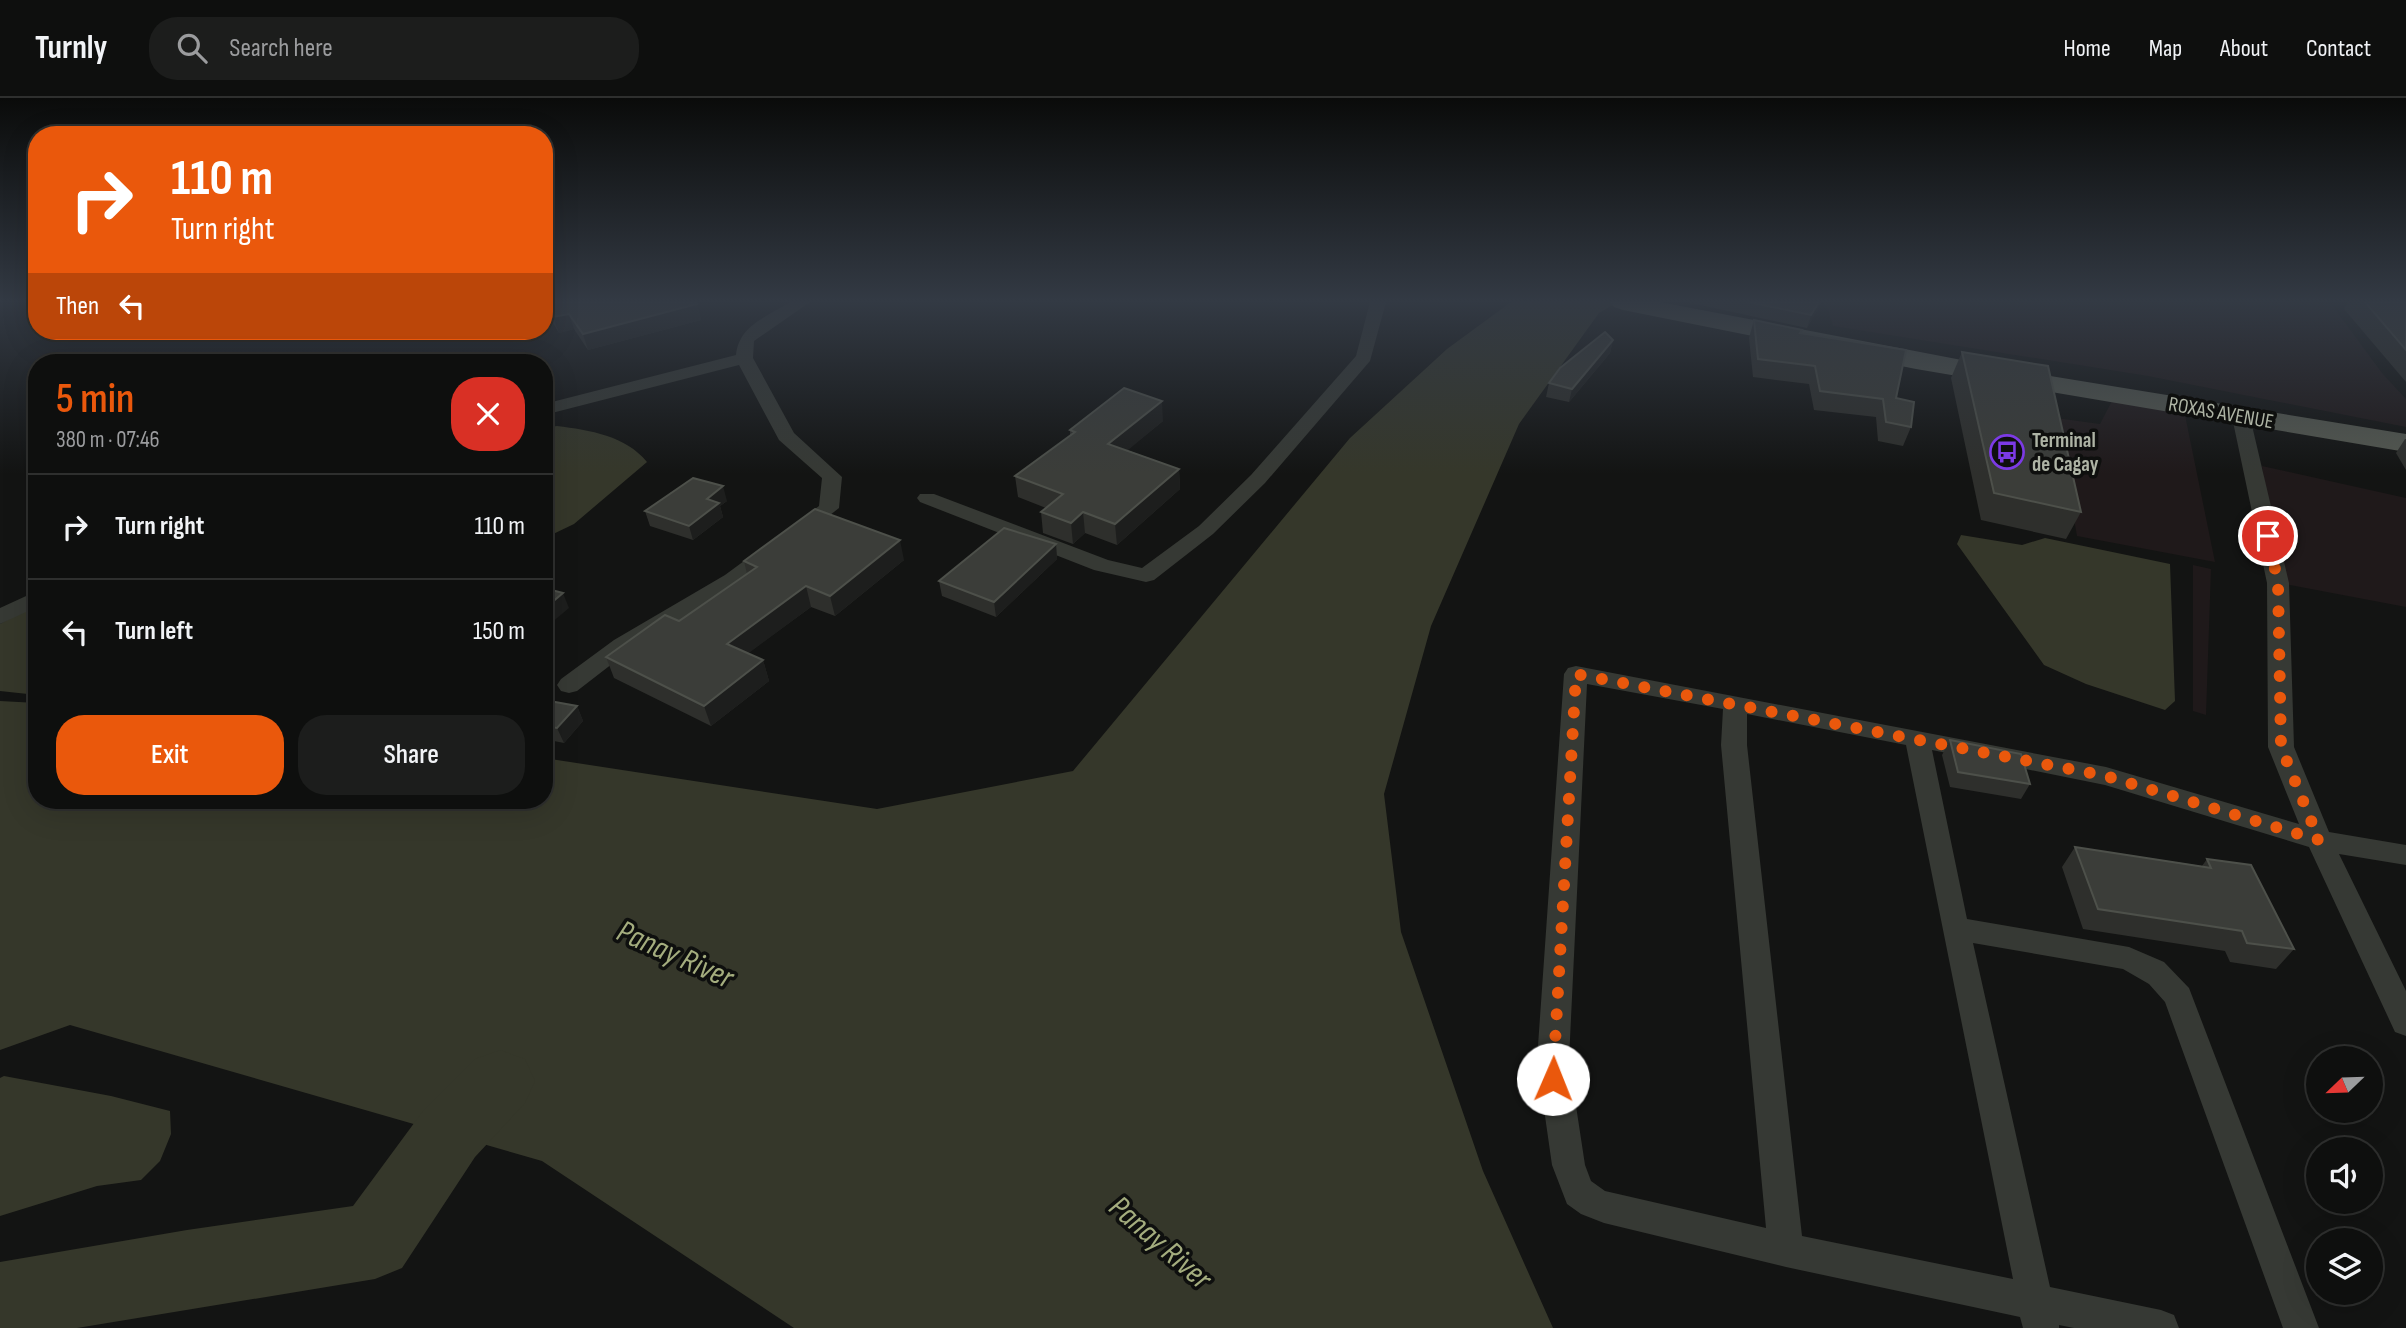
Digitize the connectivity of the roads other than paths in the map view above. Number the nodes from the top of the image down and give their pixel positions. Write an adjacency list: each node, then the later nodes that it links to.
1 (739, 359): 5 (street)
2 (745, 359): 11 (street)
3 (1362, 359): 8 (street)
4 (1922, 359): 6 (main road, ROXAS AVENUE)
5 (553, 408)
6 (2241, 416): 7 (main road, ROXAS AVENUE); 14 (street)
7 (2406, 443)
8 (927, 498)
9 (28, 603): 10 (street)
10 (0, 617)
11 (569, 685)
12 (1735, 703): 13 (street); 18 (street); 18 (street)
13 (1917, 738): 14 (street); 16 (street)
14 (2319, 840): 15 (street); 17 (street)
15 (2406, 855)
16 (1955, 928): 19 (street); 21 (street)
17 (2406, 1023)
18 (1786, 1250): 19 (street)
19 (2038, 1315): 20 (street)
20 (2161, 1328)
21 (2301, 1328)

